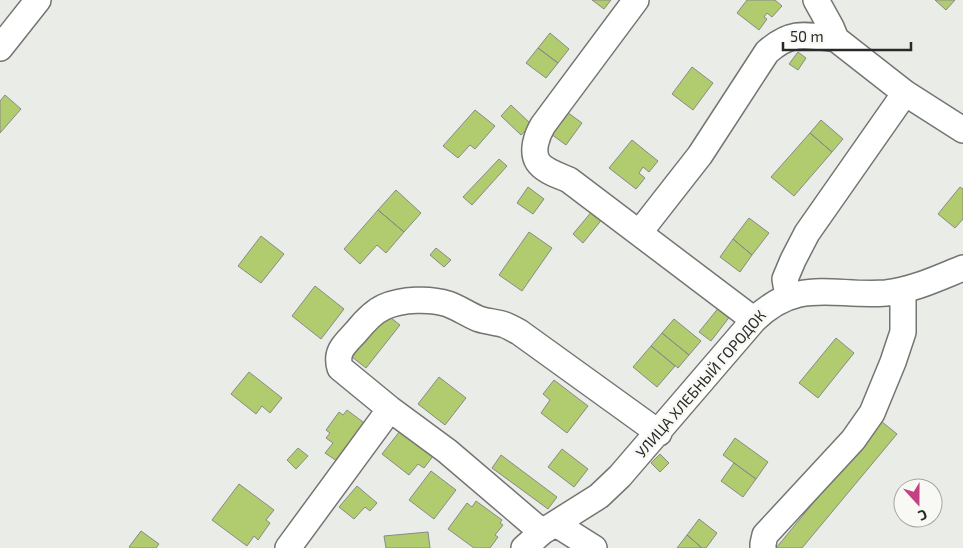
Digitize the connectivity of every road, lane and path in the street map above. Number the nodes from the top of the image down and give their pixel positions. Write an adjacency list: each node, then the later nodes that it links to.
1 (38, 0): 5 (street)
2 (636, 0): 8 (street, УЛИЦА ХЛЕБНЫЙ ГОРОДОК)
3 (816, 0): 4 (street)
4 (836, 39): 6 (street); 8 (street)
5 (0, 48)
6 (904, 93): 7 (street); 11 (street)
7 (963, 130)
8 (639, 233): 12 (street, УЛИЦА ХЛЕБНЫЙ ГОРОДОК)
9 (963, 268): 10 (street, УЛИЦА ХЛЕБНЫЙ ГОРОДОК)
10 (903, 290): 11 (street, УЛИЦА ХЛЕБНЫЙ ГОРОДОК); 18 (street)
11 (788, 297): 12 (street, УЛИЦА ХЛЕБНЫЙ ГОРОДОК)
12 (754, 320): 14 (street, УЛИЦА ХЛЕБНЫЙ ГОРОДОК)
13 (390, 408): 14 (street, УЛИЦА ХЛЕБНЫЙ ГОРОДОК); 15 (street, УЛИЦА ХЛЕБНЫЙ ГОРОДОК); 16 (street)
14 (659, 433): 15 (street, УЛИЦА ХЛЕБНЫЙ ГОРОДОК)
15 (540, 535): 17 (street, УЛИЦА ХЛЕБНЫЙ ГОРОДОК)
16 (288, 548)
17 (594, 548)
18 (763, 548)

